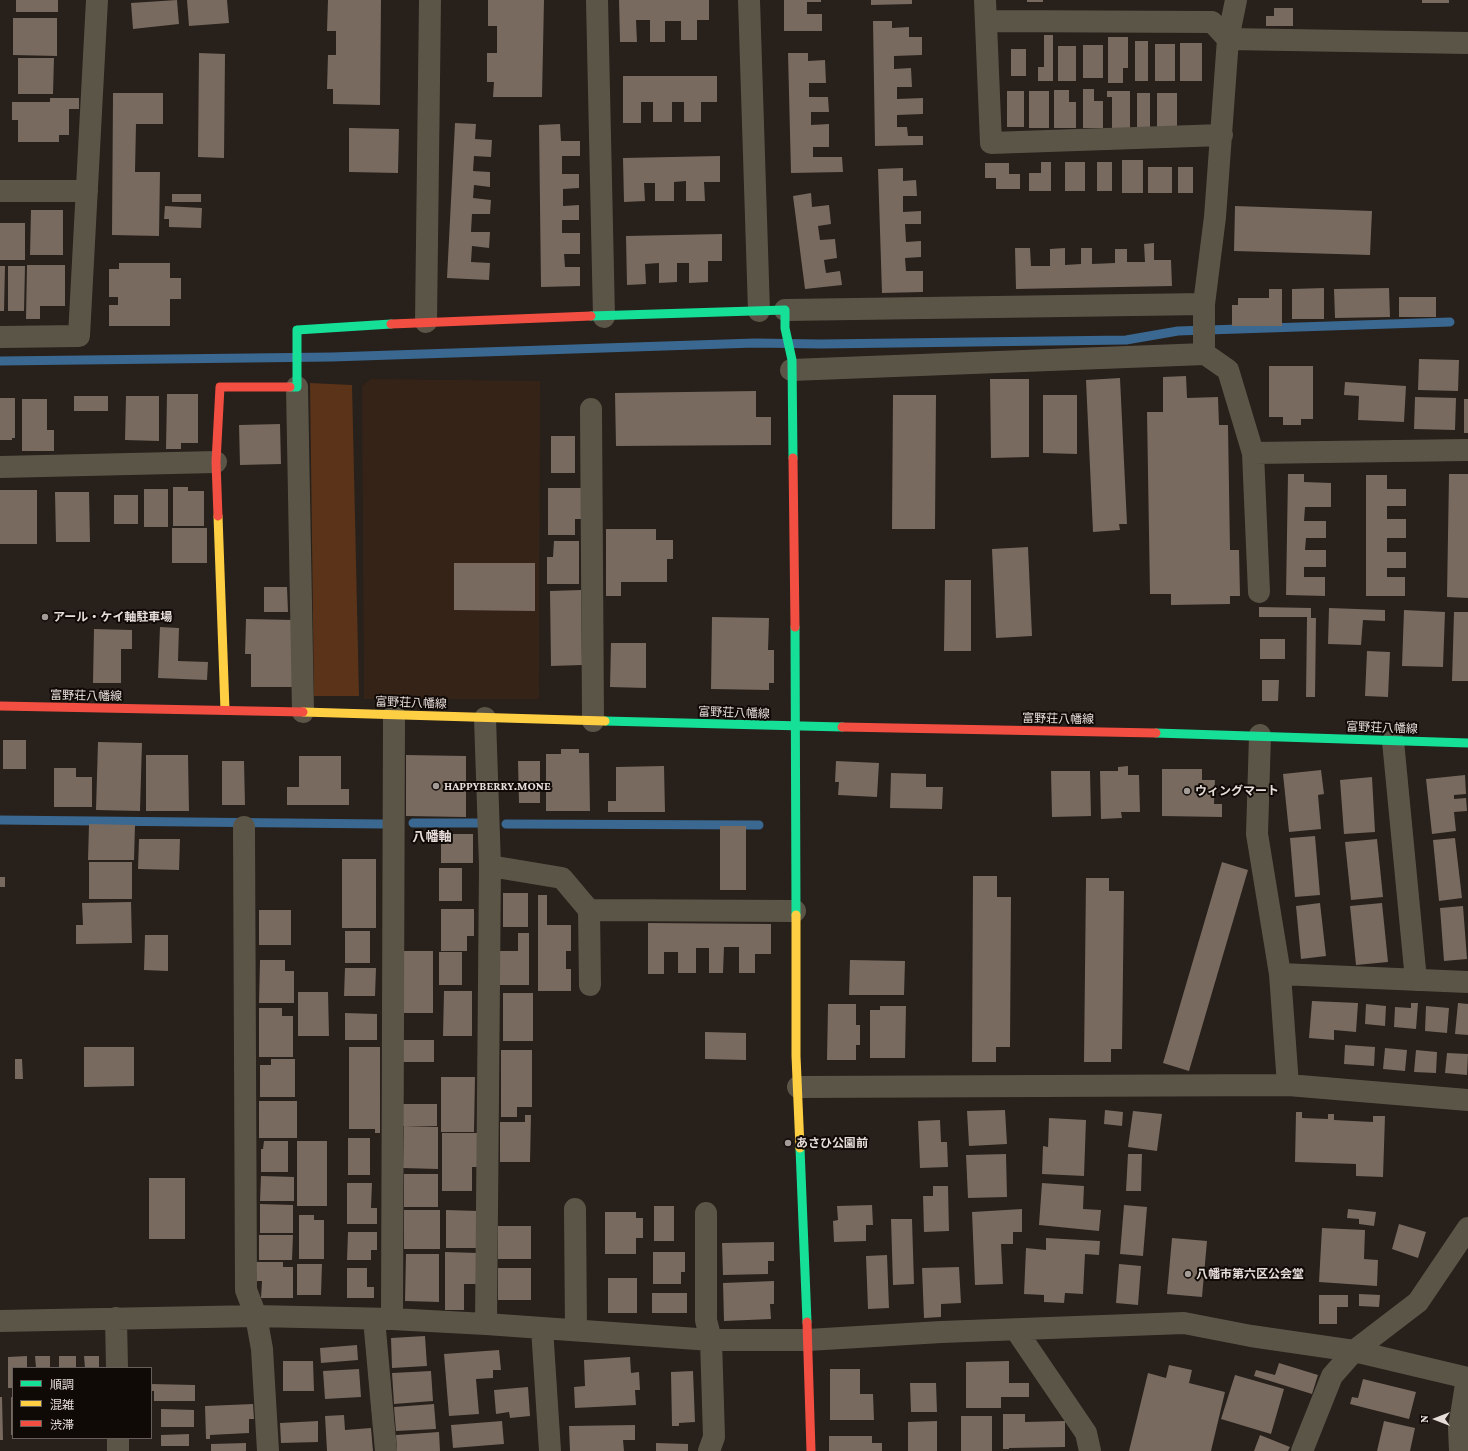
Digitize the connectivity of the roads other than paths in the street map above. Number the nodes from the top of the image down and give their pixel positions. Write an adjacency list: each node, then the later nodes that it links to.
1 (97, 0): 11 (street)
2 (430, 0): 16 (street)
3 (597, 0): 14 (street)
4 (749, 0): 12 (street)
5 (1236, 0): 7 (street)
6 (986, 10): 7 (street); 9 (street)
7 (1228, 39): 8 (street); 9 (street)
8 (1468, 43)
9 (1222, 135): 13 (street)
10 (0, 191): 11 (street)
11 (87, 191): 17 (street)
12 (759, 311): 14 (street); 15 (street)
13 (1204, 313): 15 (street); 18 (street)
14 (604, 317): 16 (street)
15 (785, 319): 19 (street)
16 (426, 322): 20 (street)
17 (0, 337)
18 (1204, 351): 19 (street); 23 (street)
19 (792, 365): 33 (street)
20 (297, 378): 24 (street); 29 (street)
21 (591, 409): 32 (street)
22 (1468, 450): 23 (street)
23 (1253, 454): 26 (street)
24 (216, 462): 25 (street); 28 (street)
25 (0, 467)
26 (1258, 592)
27 (0, 706): 28 (street, 富野荘八幡線)
28 (225, 710): 29 (street, 富野荘八幡線)
29 (303, 712): 30 (street, 富野荘八幡線)
30 (394, 715): 31 (street, 富野荘八幡線); 53 (street)
31 (485, 718): 32 (street, 富野荘八幡線); 38 (street)
32 (593, 721): 33 (street, 富野荘八幡線)
33 (796, 726): 34 (street, 富野荘八幡線); 40 (street)
34 (1260, 735): 35 (street, 富野荘八幡線); 41 (street)
35 (1393, 741): 36 (street, 富野荘八幡線); 42 (street)
36 (1468, 743)
37 (244, 827): 51 (street)
38 (490, 866): 39 (street); 55 (street)
39 (589, 910): 40 (street); 44 (street)
40 (795, 911): 46 (street)
41 (1280, 974): 42 (street); 45 (street)
42 (1416, 980): 43 (street)
43 (1468, 982)
44 (590, 985)
45 (1288, 1085): 46 (street); 47 (street)
46 (798, 1087): 60 (street)
47 (1468, 1100)
48 (576, 1209): 57 (street)
49 (706, 1213): 59 (street)
50 (1468, 1228): 61 (street)
51 (256, 1316): 52 (street); 53 (street); 66 (street)
52 (116, 1318): 54 (street); 62 (street)
53 (383, 1319): 55 (street); 67 (street)
54 (0, 1321)
55 (486, 1324): 56 (street)
56 (542, 1328): 57 (street); 68 (street)
57 (576, 1330): 59 (street)
58 (1016, 1330): 60 (street); 61 (street); 71 (street)
59 (711, 1340): 60 (street); 69 (street)
60 (808, 1340): 70 (street)
61 (1354, 1351): 63 (street); 72 (street)
62 (117, 1367)
63 (1467, 1378): 73 (street)
64 (118, 1439): 65 (street)
65 (118, 1451)
66 (268, 1451)
67 (386, 1451)
68 (550, 1451)
69 (709, 1451)
70 (811, 1451)
71 (1090, 1451)
72 (1302, 1451)
73 (1460, 1451)

